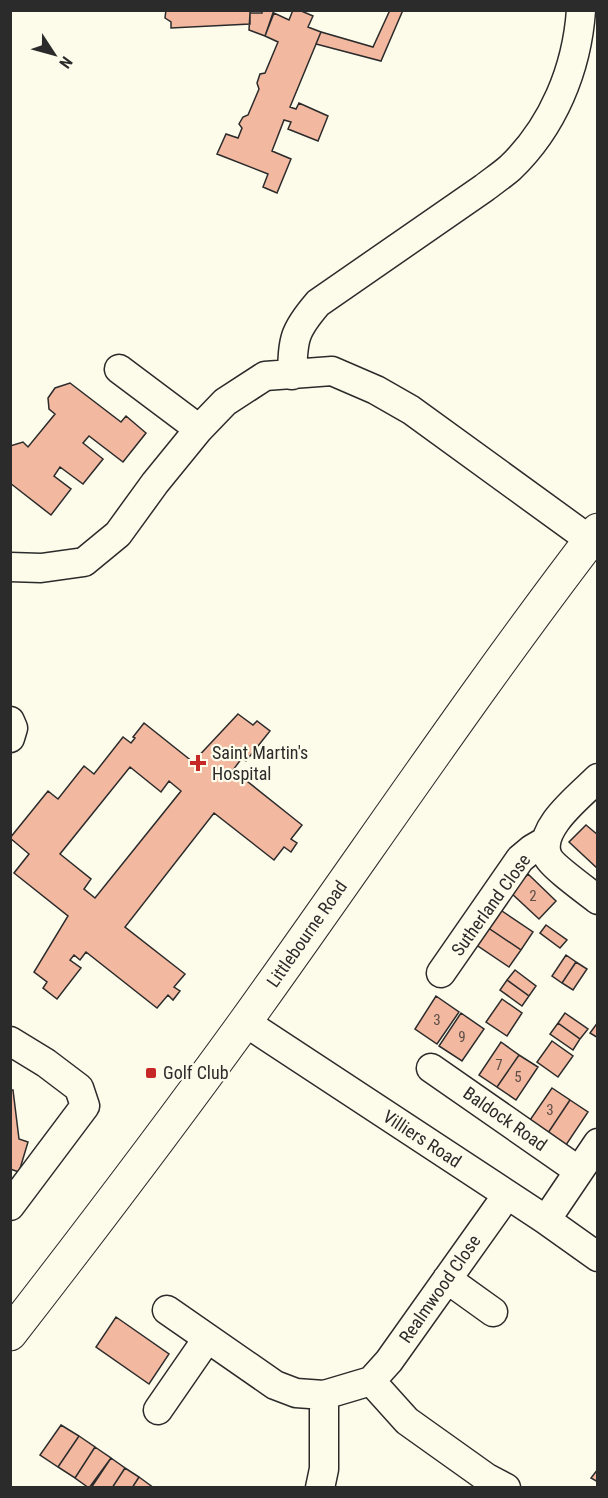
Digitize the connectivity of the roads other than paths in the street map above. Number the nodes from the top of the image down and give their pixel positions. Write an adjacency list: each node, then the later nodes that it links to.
1 (581, 10): 3 (street)
2 (119, 369): 4 (street)
3 (292, 375): 4 (street); 5 (street)
4 (199, 429): 6 (street)
5 (594, 535): 13 (main road, Littlebourne Road)
6 (10, 567)
7 (10, 722): 8 (street)
8 (10, 738)
9 (597, 778): 10 (street)
10 (544, 842): 11 (street); 12 (street, Sutherland Close)
11 (597, 900)
12 (441, 973)
13 (245, 1022): 18 (street, Villiers Road); 25 (main road, Littlebourne Road)
14 (10, 1041): 19 (street)
15 (431, 1068): 17 (street, Baldock Road)
16 (597, 1143): 17 (street)
17 (579, 1171): 20 (street)
18 (507, 1195): 20 (street, Villiers Road); 22 (street, Realmwood Close)
19 (10, 1206)
20 (546, 1220): 21 (street, Villiers Road)
21 (597, 1257)
22 (447, 1279): 24 (street); 27 (street, Realmwood Close)
23 (167, 1310): 26 (street)
24 (494, 1312)
25 (10, 1334)
26 (207, 1339): 28 (street); 29 (street)
27 (371, 1381): 28 (street); 31 (street)
28 (324, 1395): 30 (street)
29 (158, 1410)
30 (320, 1488)
31 (506, 1488)

